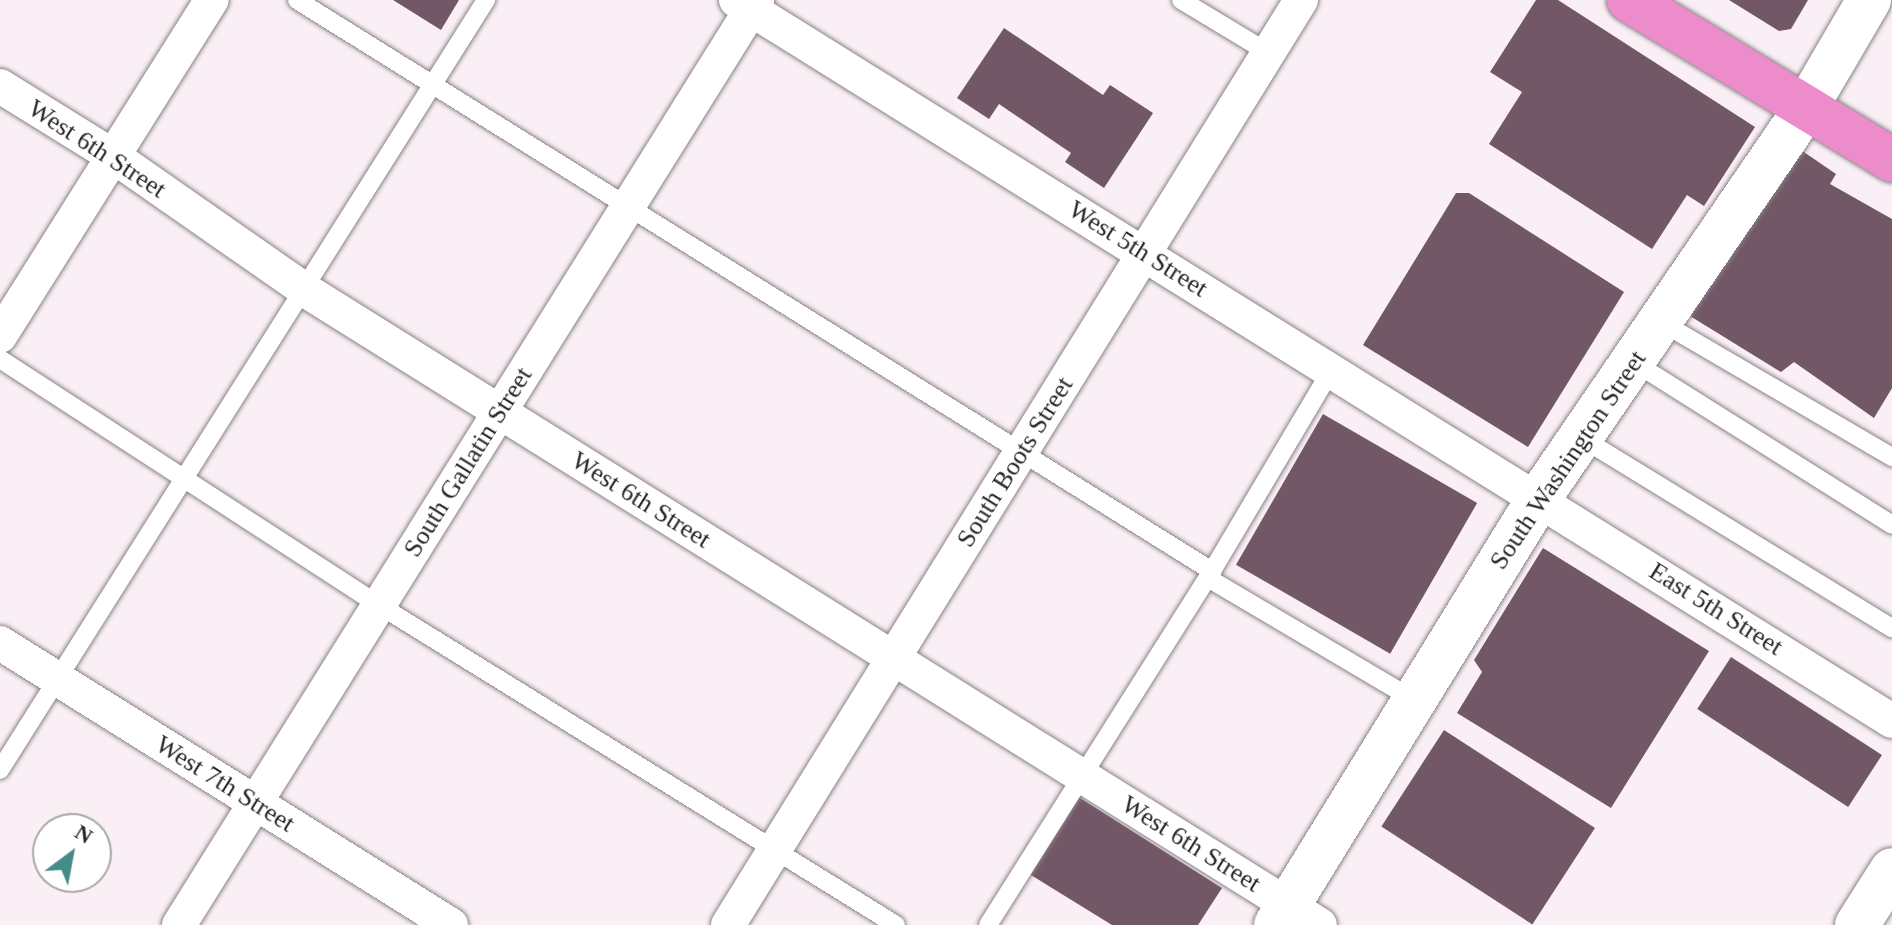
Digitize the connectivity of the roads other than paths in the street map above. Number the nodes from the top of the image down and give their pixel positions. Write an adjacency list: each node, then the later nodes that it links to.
1 (212, 0): 13 (street)
2 (297, 0): 10 (lane)
3 (486, 0): 10 (lane)
4 (1181, 0): 9 (lane)
5 (1301, 0): 9 (street, South Boots Street)
6 (1629, 0): 12 (highway)
7 (1869, 0): 12 (main road, South Washington Street)
8 (748, 3): 15 (street, South Gallatin Street); 16 (street, West 5th Street)
9 (1269, 53): 16 (street, South Boots Street)
10 (432, 84): 15 (lane); 17 (lane)
11 (0, 86): 13 (street, West 6th Street)
12 (1807, 106): 14 (highway); 18 (main road, South Washington Street)
13 (113, 156): 17 (street, West 6th Street); 19 (street)
14 (1892, 160)
15 (627, 207): 23 (street, South Gallatin Street); 25 (lane)
16 (1145, 253): 22 (street, West 5th Street); 25 (street, South Boots Street)
17 (305, 290): 23 (street, West 6th Street); 27 (lane)
18 (1661, 322): 21 (main road, South Washington Street); 26 (lane)
19 (0, 336)
20 (0, 359): 27 (lane)
21 (1632, 361): 24 (main road, South Washington Street); 29 (lane)
22 (1332, 369): 28 (street, West 5th Street); 30 (lane)
23 (499, 412): 31 (street, South Gallatin Street); 34 (street, West 6th Street)
24 (1580, 437): 28 (main road, South Washington Street); 32 (lane)
25 (1021, 452): 30 (lane); 34 (street, South Boots Street)
26 (1892, 457)
27 (185, 480): 31 (lane); 35 (lane)
28 (1539, 498): 36 (main road, South Washington Street); 37 (street, East 5th Street)
29 (1892, 525)
30 (1210, 575): 36 (lane); 39 (lane)
31 (379, 605): 40 (street, South Gallatin Street); 41 (lane)
32 (1892, 628)
33 (0, 643): 35 (street, West 7th Street)
34 (893, 658): 39 (street, West 6th Street); 41 (street, South Boots Street)
35 (58, 679): 38 (lane); 40 (street, West 7th Street)
36 (1414, 700): 43 (main road, South Washington Street)
37 (1892, 721)
38 (0, 770)
39 (1082, 776): 43 (street, West 6th Street); 48 (lane)
40 (255, 803): 44 (street, South Gallatin Street); 45 (street, West 7th Street)
41 (775, 848): 46 (street, South Boots Street); 47 (lane)
42 (1892, 870): 49 (main road)
43 (1295, 918)
44 (179, 925)
45 (451, 925)
46 (728, 925)
47 (896, 925)
48 (988, 925)
49 (1857, 925)

